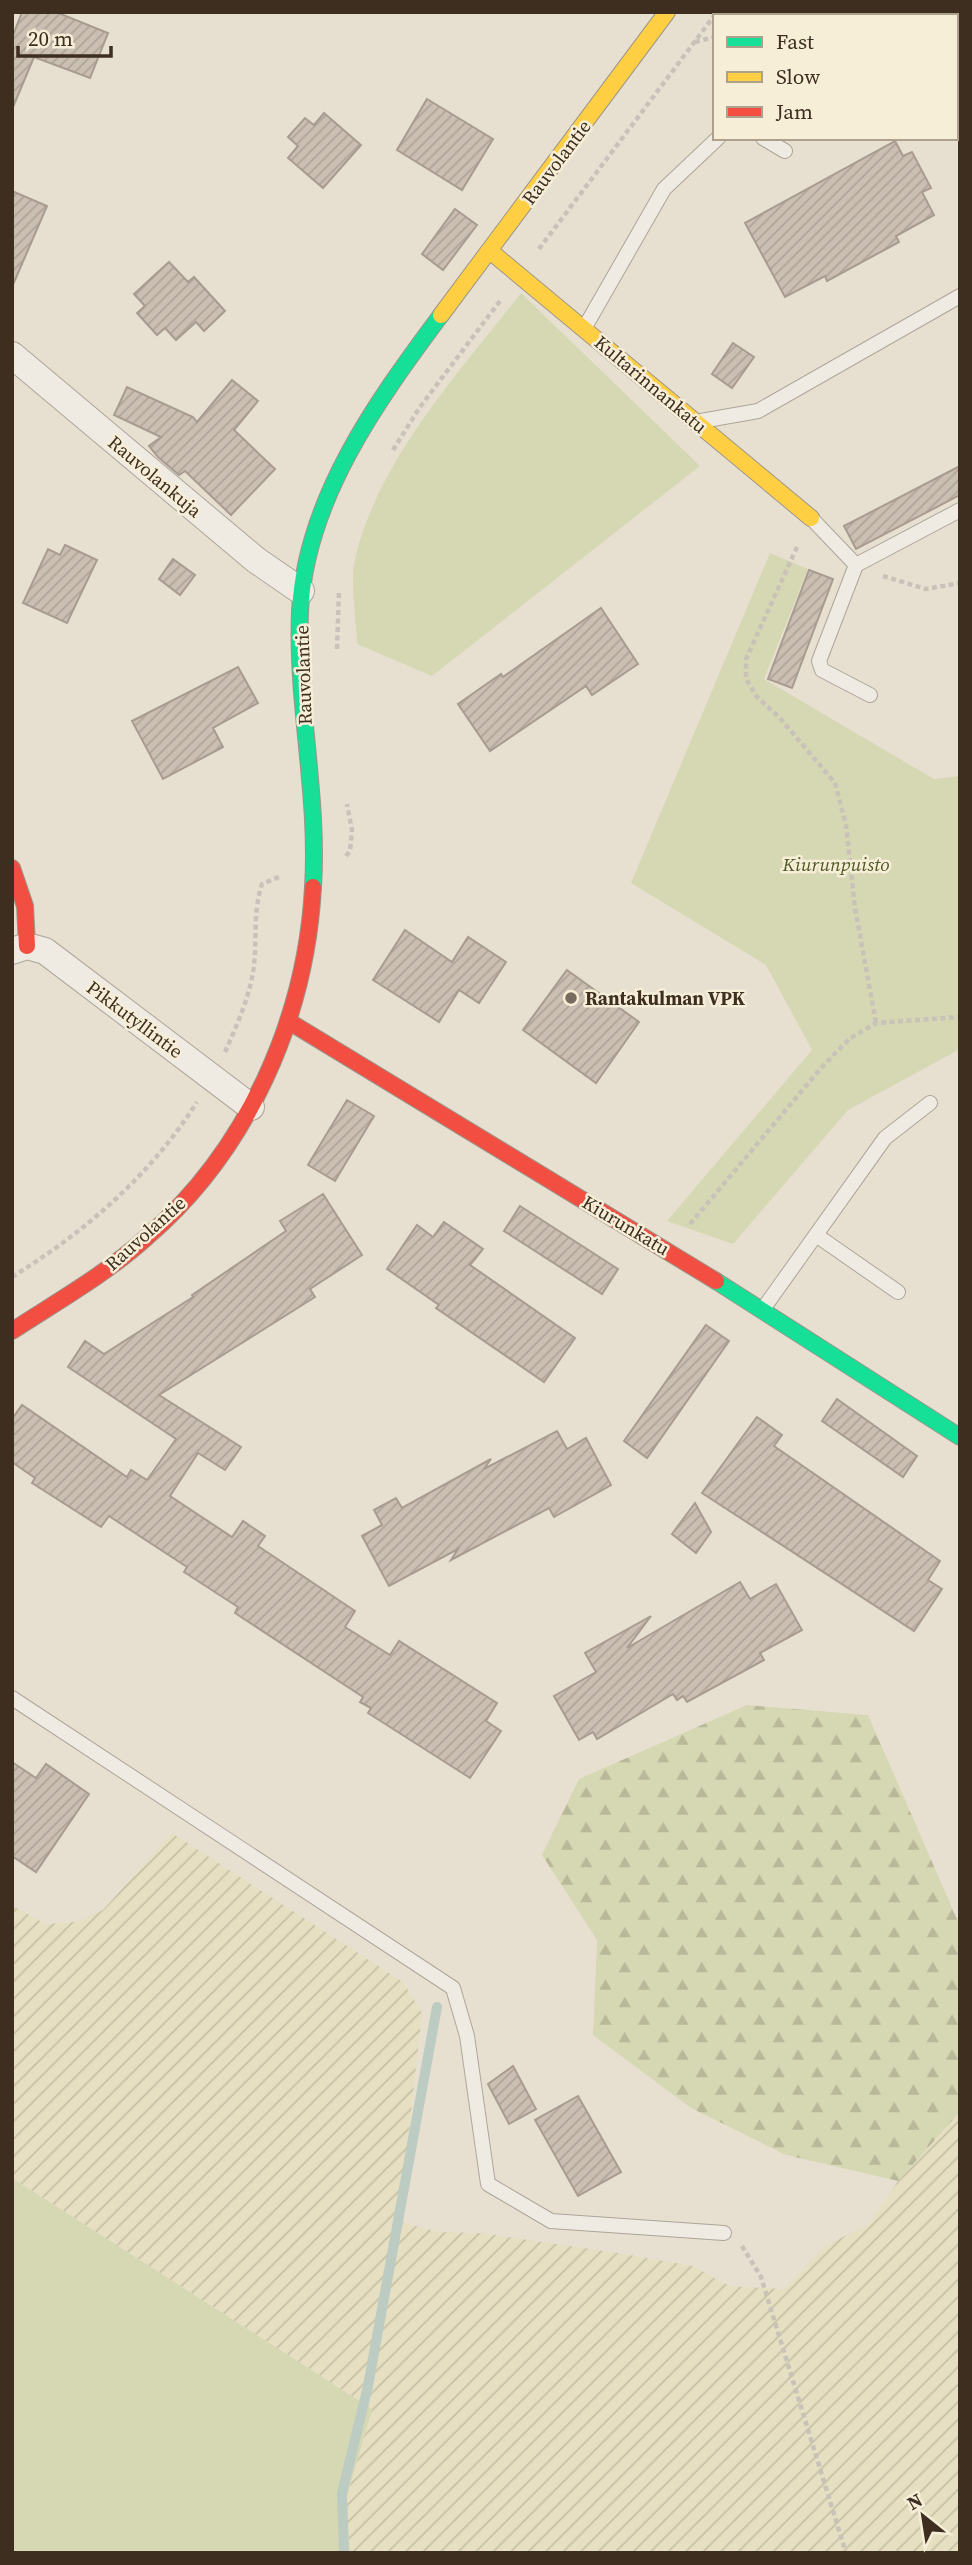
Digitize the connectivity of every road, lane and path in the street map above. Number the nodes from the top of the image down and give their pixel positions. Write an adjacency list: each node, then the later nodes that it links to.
1 (667, 12): 8 (street, Rauvolantie)
2 (713, 17): 4 (path)
3 (713, 38): 4 (path)
4 (694, 43): 9 (path)
5 (716, 140): 12 (lane)
6 (766, 140): 7 (lane)
7 (785, 151)
8 (490, 251): 12 (street, Kultarinnankatu); 21 (street, Rauvolantie)
9 (536, 253)
10 (505, 294): 15 (path)
11 (960, 296): 14 (lane)
12 (584, 328): 14 (street, Kultarinnankatu)
13 (12, 355): 21 (street, Rauvolankuja)
14 (696, 422): 17 (street, Kultarinnankatu)
15 (389, 457)
16 (960, 510): 18 (lane)
17 (811, 518): 18 (lane); 30 (path)
18 (856, 565): 20 (path); 23 (lane)
19 (339, 581): 22 (path)
20 (960, 583)
21 (301, 591): 26 (street, Rauvolantie)
22 (337, 653)
23 (870, 695)
24 (346, 794): 26 (path)
25 (12, 868): 27 (street)
26 (314, 875): 29 (street, Rauvolantie); 31 (path)
27 (20, 948): 34 (street, Pikkutyllintie)
28 (960, 1017): 30 (path)
29 (288, 1021): 34 (street, Rauvolantie); 36 (street, Kiurunkatu)
30 (876, 1023): 36 (path)
31 (224, 1054)
32 (204, 1091): 37 (path)
33 (930, 1102): 35 (lane)
34 (251, 1107): 40 (street, Rauvolantie)
35 (816, 1235): 38 (lane); 39 (lane)
36 (668, 1250): 39 (street, Kiurunkatu)
37 (12, 1277)
38 (898, 1292)
39 (762, 1310): 41 (street, Kiurunkatu)
40 (12, 1331)
41 (960, 1437)
42 (12, 1698): 43 (lane)
43 (724, 2234): 44 (path)
44 (846, 2553)

